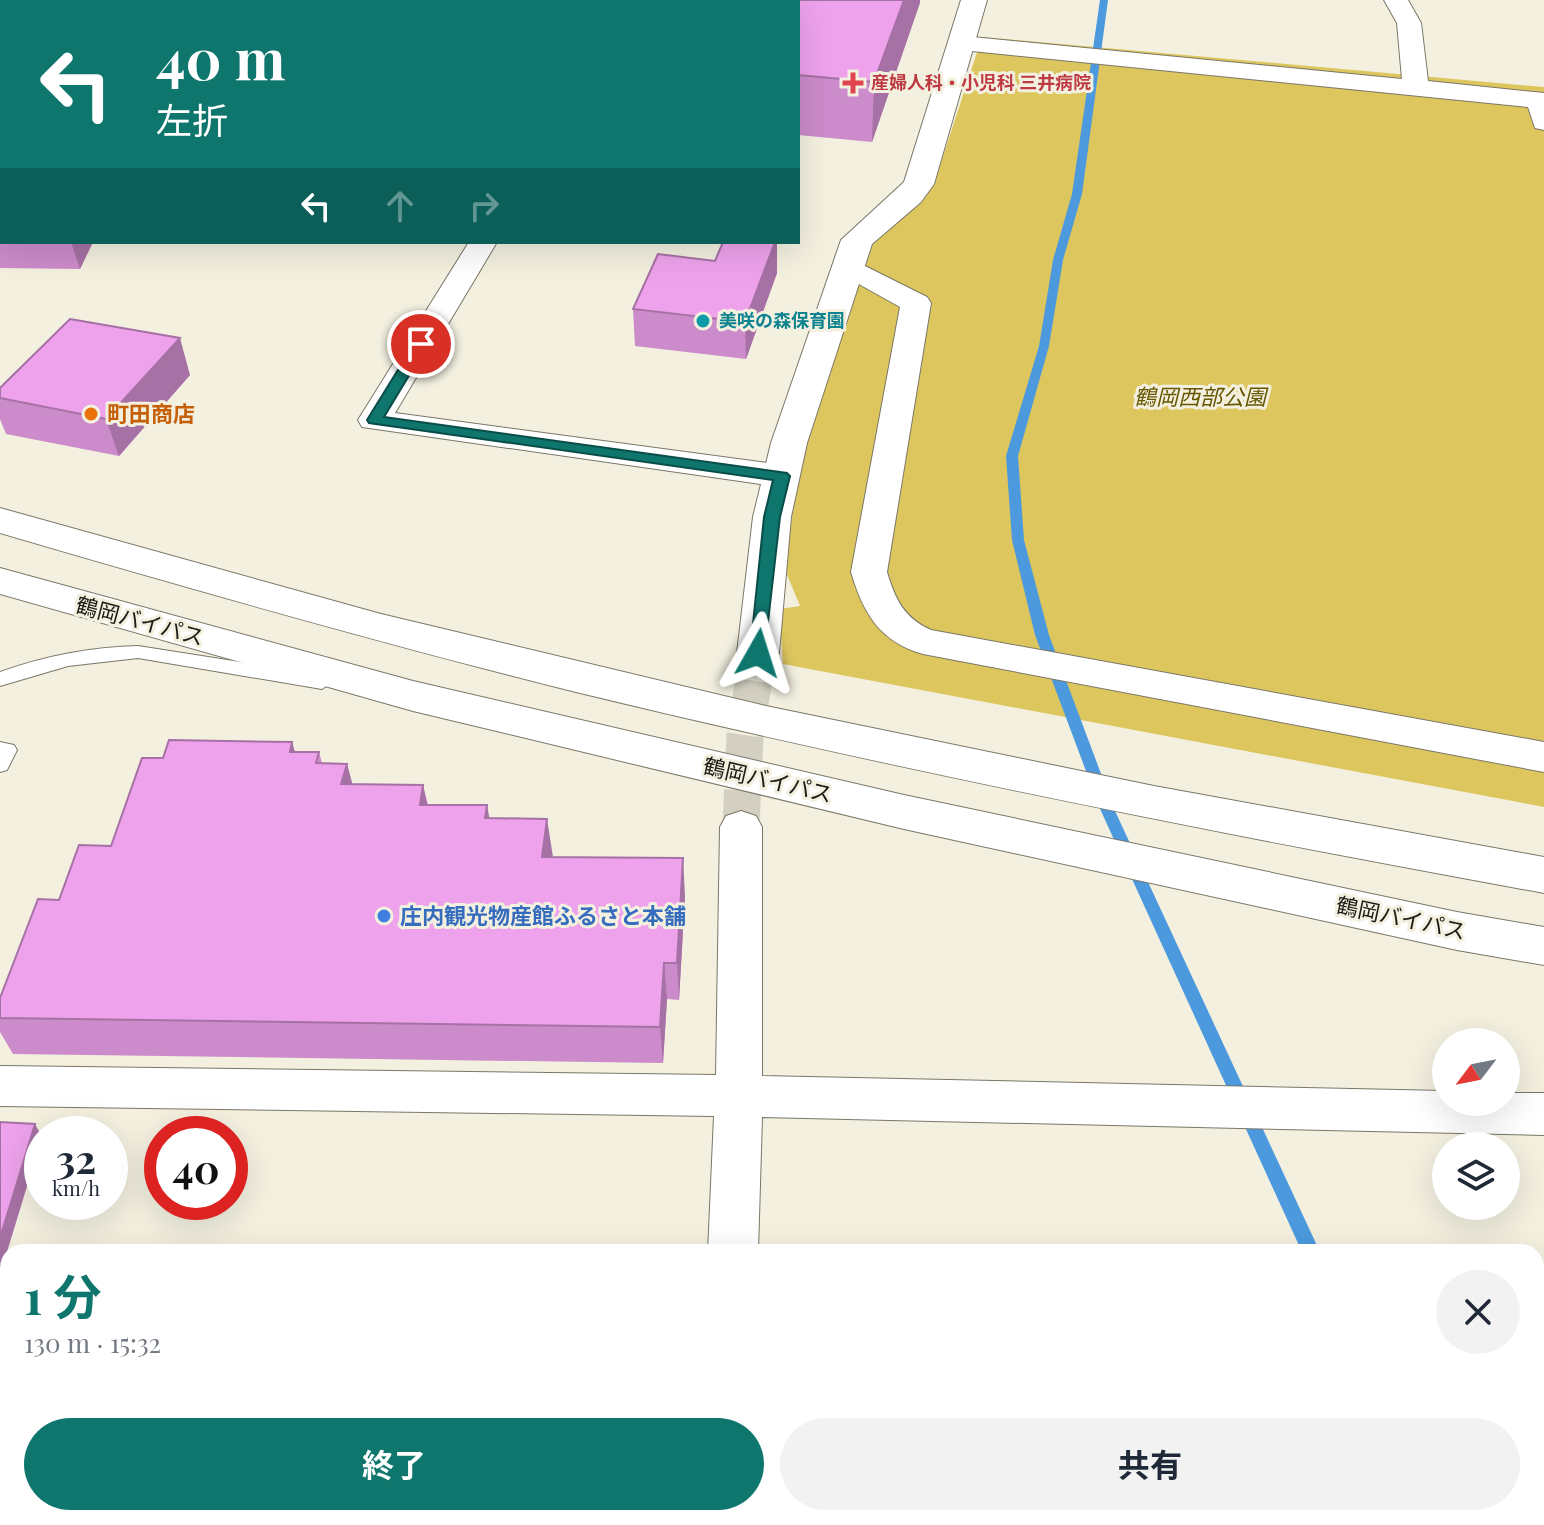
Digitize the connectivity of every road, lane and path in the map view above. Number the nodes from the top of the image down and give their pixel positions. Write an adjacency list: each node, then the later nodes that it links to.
1 (974, 0): 3 (main road)
2 (1396, 0): 4 (street)
3 (962, 43): 4 (street); 7 (main road)
4 (1416, 88): 5 (street)
5 (1544, 122)
6 (482, 244): 8 (street)
7 (849, 267): 8 (main road); 15 (street)
8 (782, 476): 11 (main road)
9 (0, 520): 18 (main road)
10 (0, 581): 13 (main road, 鶴岡バイパス)
11 (758, 653)
12 (0, 679): 13 (lane)
13 (413, 696): 19 (main road, 鶴岡バイパス)
14 (0, 749): 16 (lane)
15 (1544, 757)
16 (0, 765)
17 (741, 827): 21 (street)
18 (1544, 875)
19 (1544, 946)
20 (0, 1086): 21 (street)
21 (739, 1096): 22 (street); 23 (street)
22 (1544, 1114)
23 (733, 1244)

